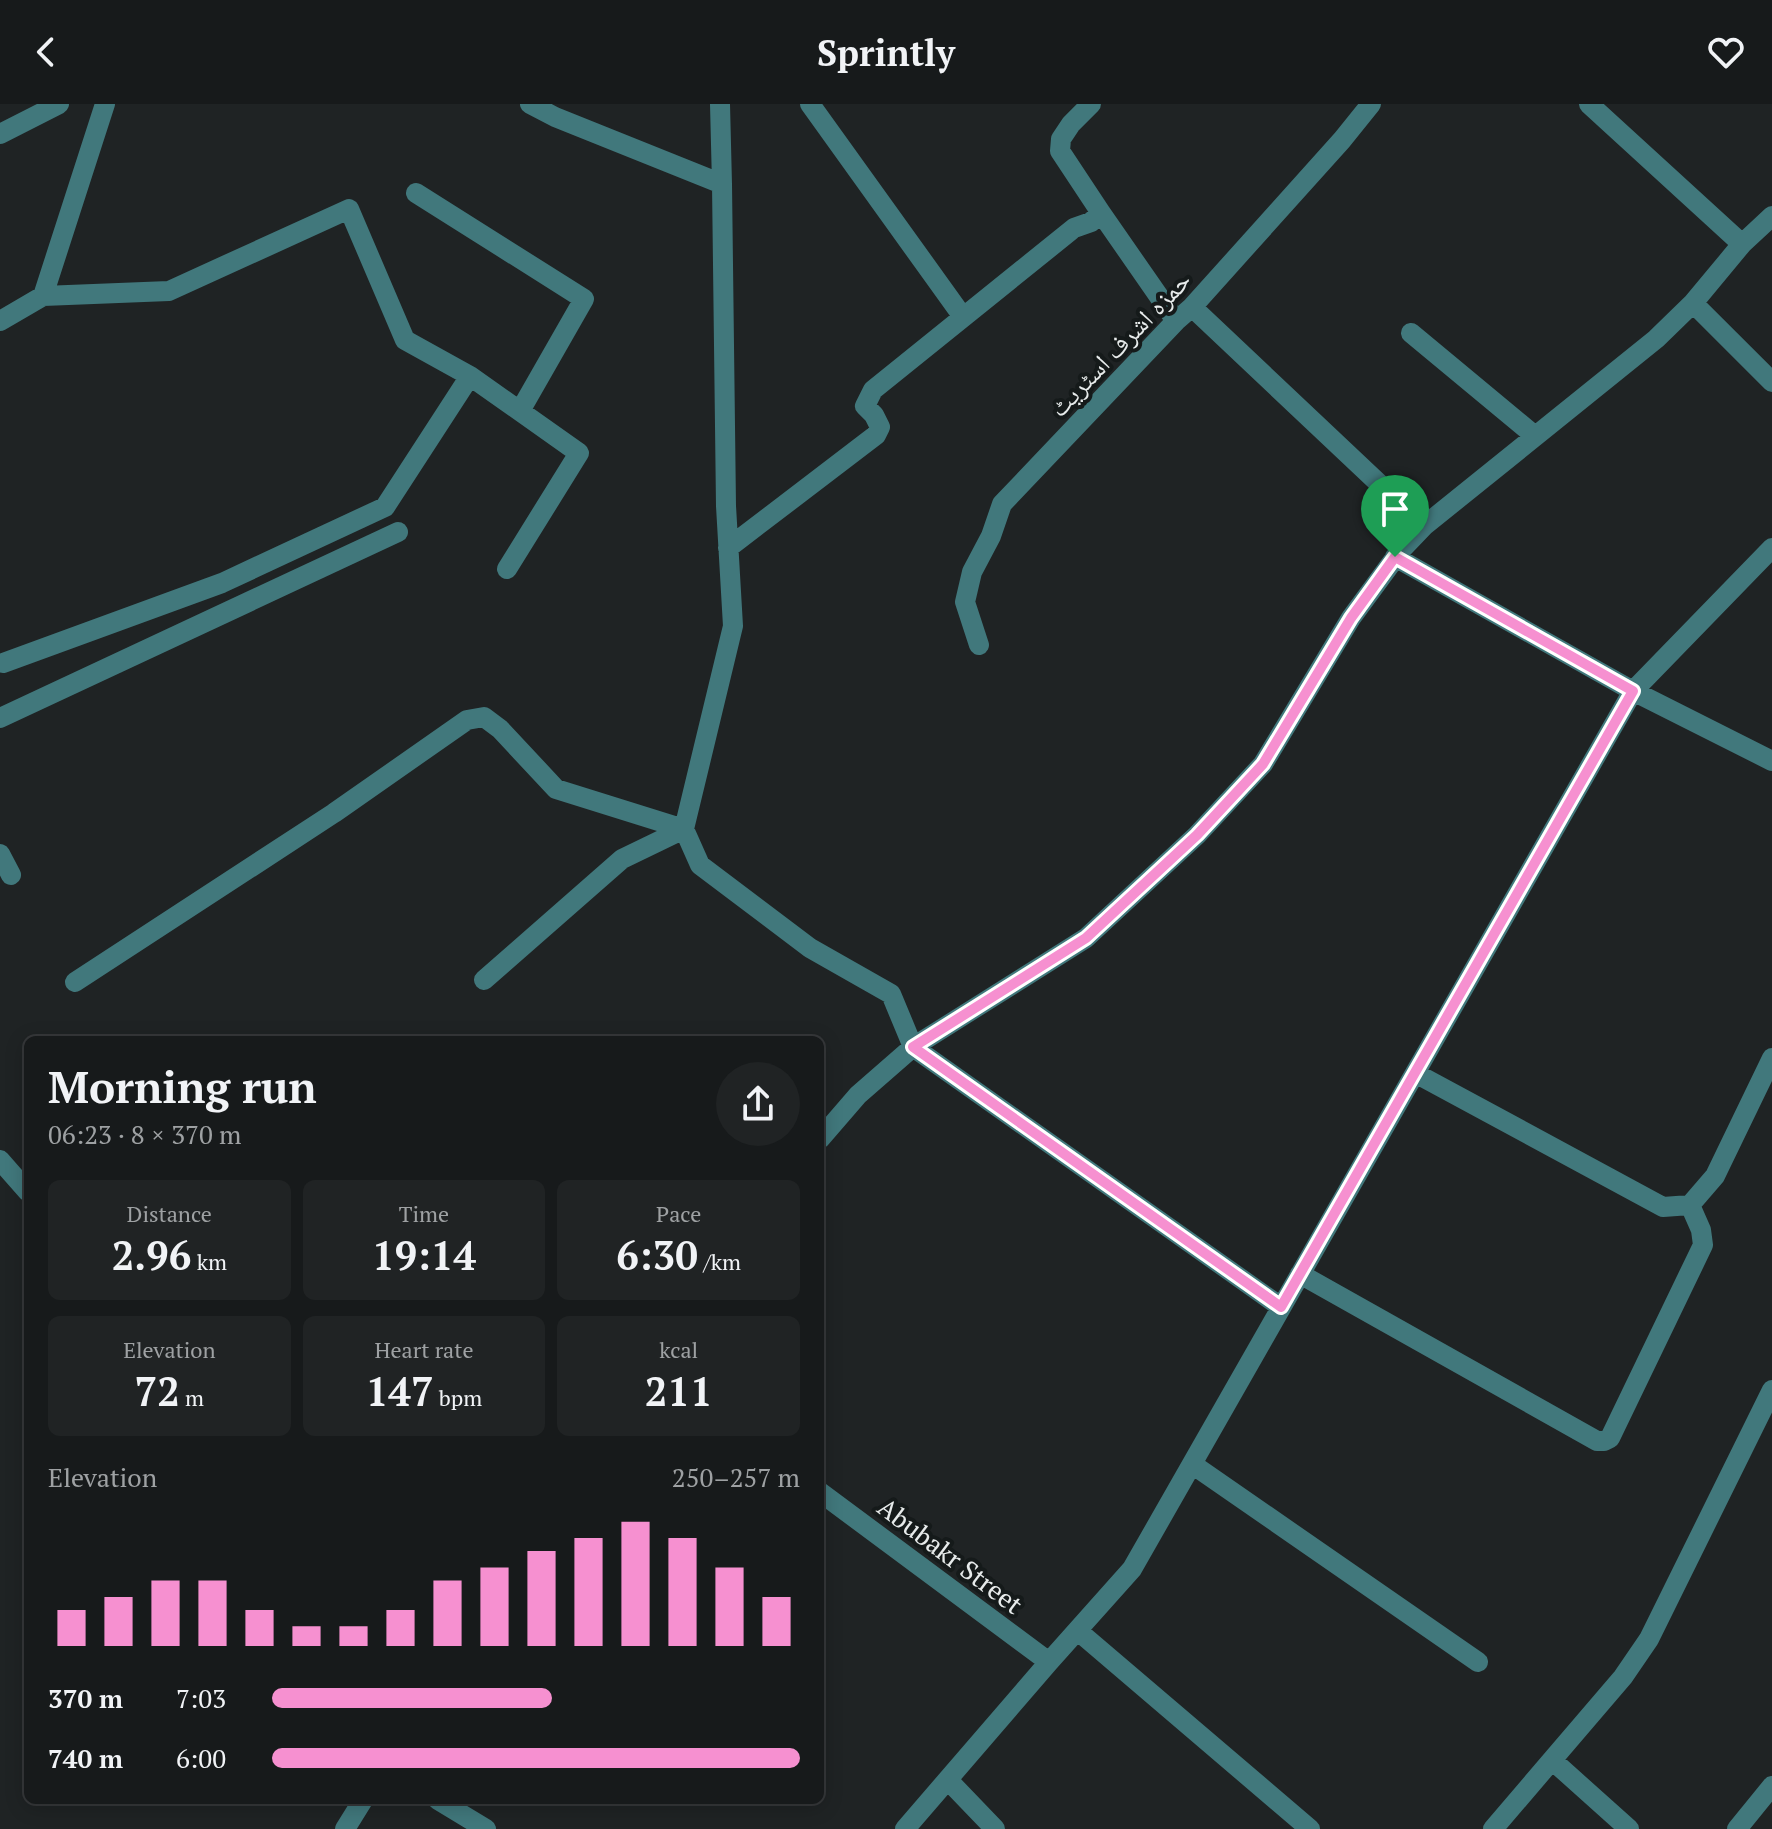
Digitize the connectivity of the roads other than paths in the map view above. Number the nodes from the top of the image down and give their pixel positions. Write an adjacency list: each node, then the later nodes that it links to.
1 (59, 104): 9 (street)
2 (105, 104): 15 (street)
3 (530, 104): 10 (street)
4 (720, 104): 10 (street)
5 (810, 104): 18 (street)
6 (1091, 104): 12 (street)
7 (1371, 104): 17 (street, حمزہ اشرف اسٹریٹ)
8 (1589, 104): 14 (street)
9 (0, 134)
10 (722, 184): 28 (street)
11 (416, 193): 24 (street)
12 (1101, 213): 18 (street); 20 (street)
13 (1772, 216): 14 (street)
14 (1742, 244): 16 (street)
15 (43, 296): 19 (street); 22 (street)
16 (1693, 303): 23 (street); 25 (street)
17 (1192, 307): 20 (street, حمزہ اشرف اسٹریٹ); 26 (street)
18 (963, 317): 28 (street)
19 (0, 321)
20 (1176, 321): 32 (street, حمزہ اشرف اسٹریٹ)
21 (1411, 333): 25 (street)
22 (470, 376): 24 (street); 33 (street)
23 (1772, 382)
24 (520, 411): 31 (street)
25 (1535, 436): 26 (street)
26 (1424, 526): 30 (street)
27 (398, 532): 35 (street)
28 (728, 548): 37 (street)
29 (1772, 548): 34 (street)
30 (1395, 557): 34 (street); 42 (street)
31 (507, 569)
32 (979, 645)
33 (3, 663)
34 (1633, 691): 36 (street); 44 (street)
35 (0, 718)
36 (1772, 761)
37 (684, 829): 40 (street); 41 (street); 42 (street)
38 (0, 854): 39 (street)
39 (11, 875)
40 (484, 980)
41 (75, 982)
42 (913, 1047): 45 (street); 50 (street)
43 (1772, 1058): 48 (street)
44 (1415, 1073): 48 (street); 49 (street)
45 (824, 1134)
46 (0, 1160): 47 (street)
47 (24, 1187)
48 (1690, 1205): 49 (street)
49 (1300, 1274): 50 (street)
50 (1281, 1307): 52 (street)
51 (1772, 1390): 57 (street)
52 (1192, 1464): 54 (street); 56 (street)
53 (824, 1495): 55 (street, Abubakr Street)
54 (1078, 1631): 55 (street); 66 (street)
55 (1049, 1662): 58 (street)
56 (1478, 1662)
57 (1552, 1760): 67 (street); 68 (street)
58 (948, 1780): 64 (street); 65 (street)
59 (1772, 1786): 69 (street)
60 (361, 1804): 62 (street)
61 (445, 1804): 63 (street)
62 (345, 1829)
63 (486, 1829)
64 (905, 1829)
65 (995, 1829)
66 (1310, 1829)
67 (1493, 1829)
68 (1629, 1829)
69 (1737, 1829)

